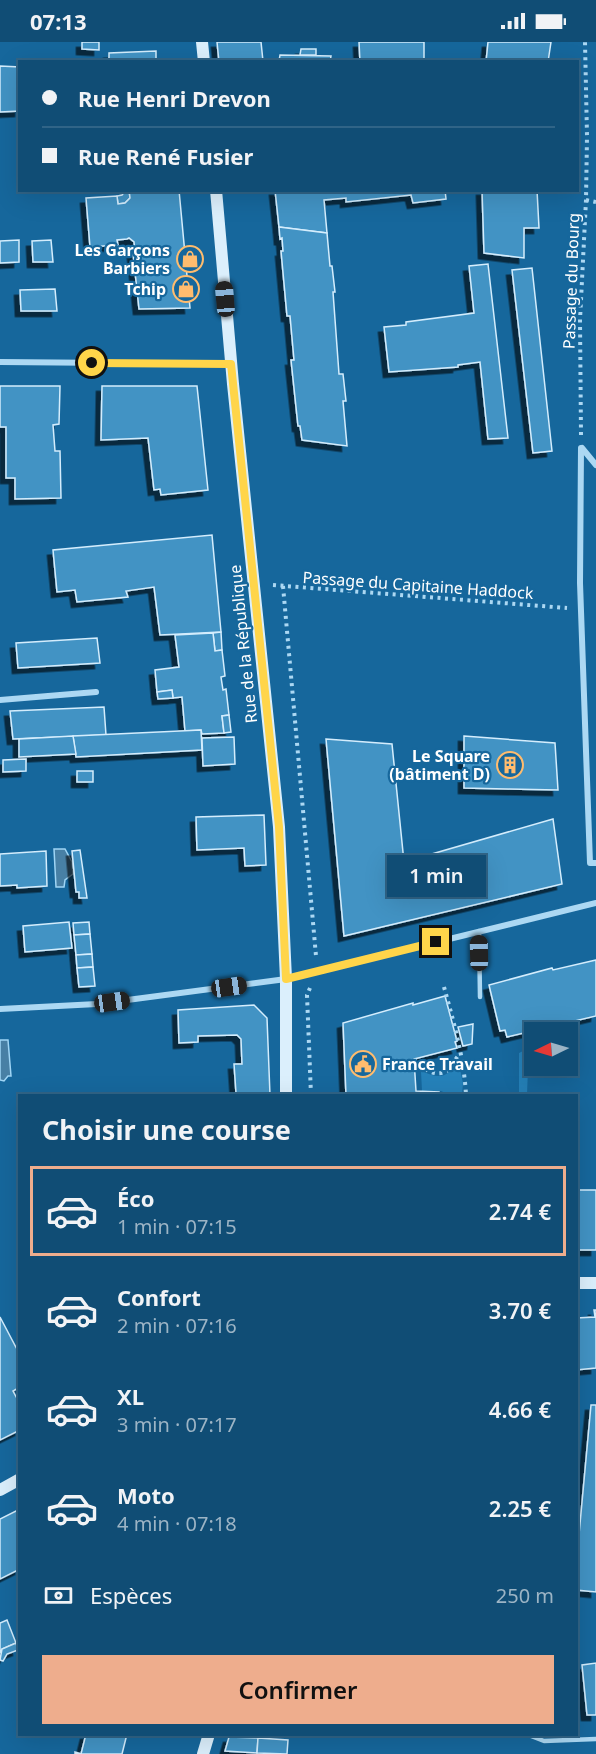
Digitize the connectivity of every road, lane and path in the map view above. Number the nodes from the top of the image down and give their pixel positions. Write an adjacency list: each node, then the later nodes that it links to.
1 (202, 42): 3 (main road)
2 (585, 42): 5 (path, Passage du Bourg)
3 (204, 60)
4 (216, 192): 8 (main road, Rue de la République)
5 (586, 200): 6 (path); 9 (path, Passage du Bourg)
6 (596, 202)
7 (0, 362): 8 (street)
8 (231, 364): 11 (main road, Rue de la République)
9 (581, 448): 10 (street); 13 (street)
10 (596, 465)
11 (254, 584): 12 (path, Passage du Capitaine Haddock); 20 (main road, Rue de la République)
12 (282, 586): 13 (path, Passage du Capitaine Haddock); 19 (path)
13 (581, 609): 16 (street)
14 (96, 692): 15 (street)
15 (0, 700)
16 (596, 863)
17 (596, 903): 18 (street)
18 (479, 932): 19 (street); 22 (lane)
19 (318, 970): 20 (street); 27 (path)
20 (286, 979): 23 (street); 26 (main road, Rue de la République)
21 (444, 987): 24 (path)
22 (480, 997)
23 (0, 1009)
24 (460, 1054): 25 (path); 28 (path)
25 (414, 1059)
26 (286, 1094)
27 (311, 1094)
28 (466, 1094)
29 (596, 1282): 30 (main road)
30 (578, 1283)
31 (18, 1480): 32 (main road)
32 (0, 1490)
33 (208, 1736): 36 (main road)
34 (531, 1736): 35 (lane)
35 (596, 1739)
36 (203, 1754)

